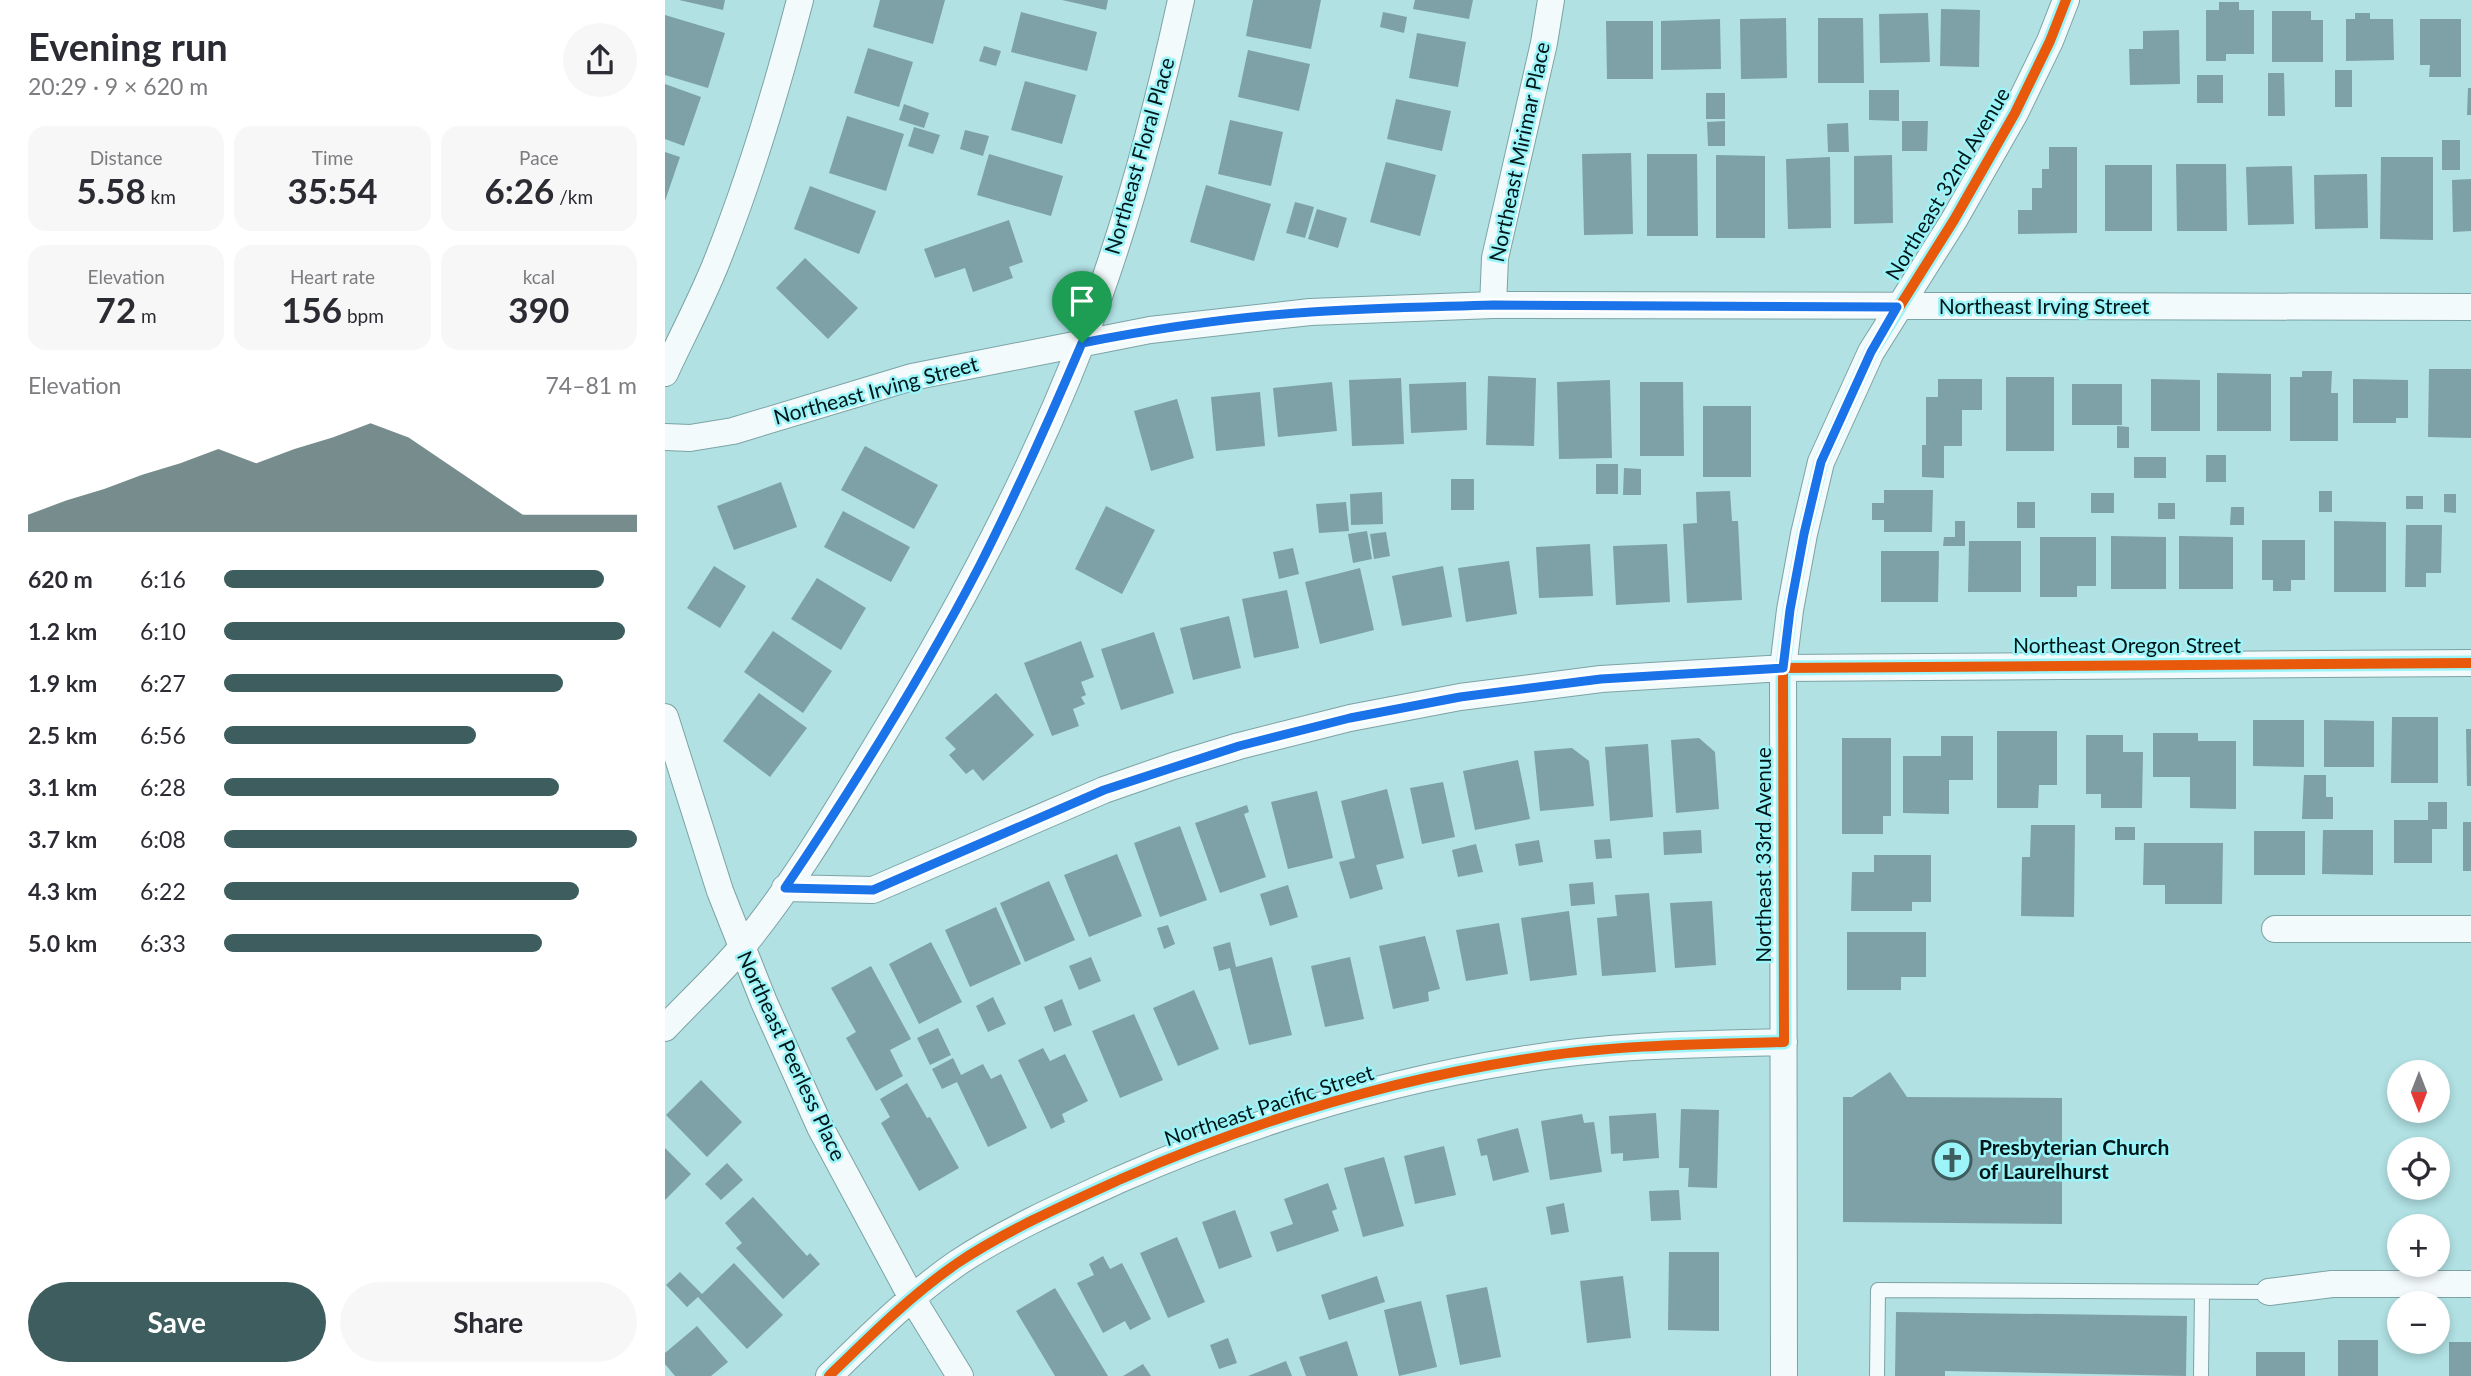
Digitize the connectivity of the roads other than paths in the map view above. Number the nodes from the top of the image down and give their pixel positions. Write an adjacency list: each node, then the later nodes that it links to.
1 (800, 0): 9 (street)
2 (1181, 0): 8 (street, Northeast Floral Place)
3 (1551, 0): 5 (street, Northeast Mirimar Place)
4 (2066, 0): 6 (street, Northeast 32nd Avenue)
5 (1493, 305): 6 (street, Northeast Irving Street); 8 (street, Northeast Irving Street)
6 (1897, 307): 7 (street, Northeast Irving Street); 12 (street, Northeast 32nd Avenue)
7 (2471, 307)
8 (1082, 343): 10 (street, Northeast Irving Street); 14 (street, Northeast Floral Place)
9 (665, 373)
10 (665, 437)
11 (2471, 663): 12 (street, Northeast Oregon Street)
12 (1783, 668): 14 (street, Northeast Oregon Street); 19 (street, Northeast 33rd Avenue)
13 (665, 717): 17 (street, Northeast Peerless Place)
14 (785, 888): 17 (street, Northeast Floral Place)
15 (2275, 929): 16 (street)
16 (2471, 929)
17 (741, 948): 18 (street, Northeast Floral Place); 23 (street, Northeast Peerless Place)
18 (665, 1028)
19 (1784, 1042): 23 (street, Northeast Pacific Street); 26 (street, Northeast 33rd Avenue)
20 (2471, 1284): 21 (street)
21 (2269, 1292): 22 (lane)
22 (2202, 1293): 27 (lane); 28 (lane)
23 (912, 1298): 24 (street, Northeast Pacific Street); 25 (street, Northeast Peerless Place)
24 (829, 1376)
25 (960, 1376)
26 (1784, 1376)
27 (1877, 1376)
28 (2201, 1376)

